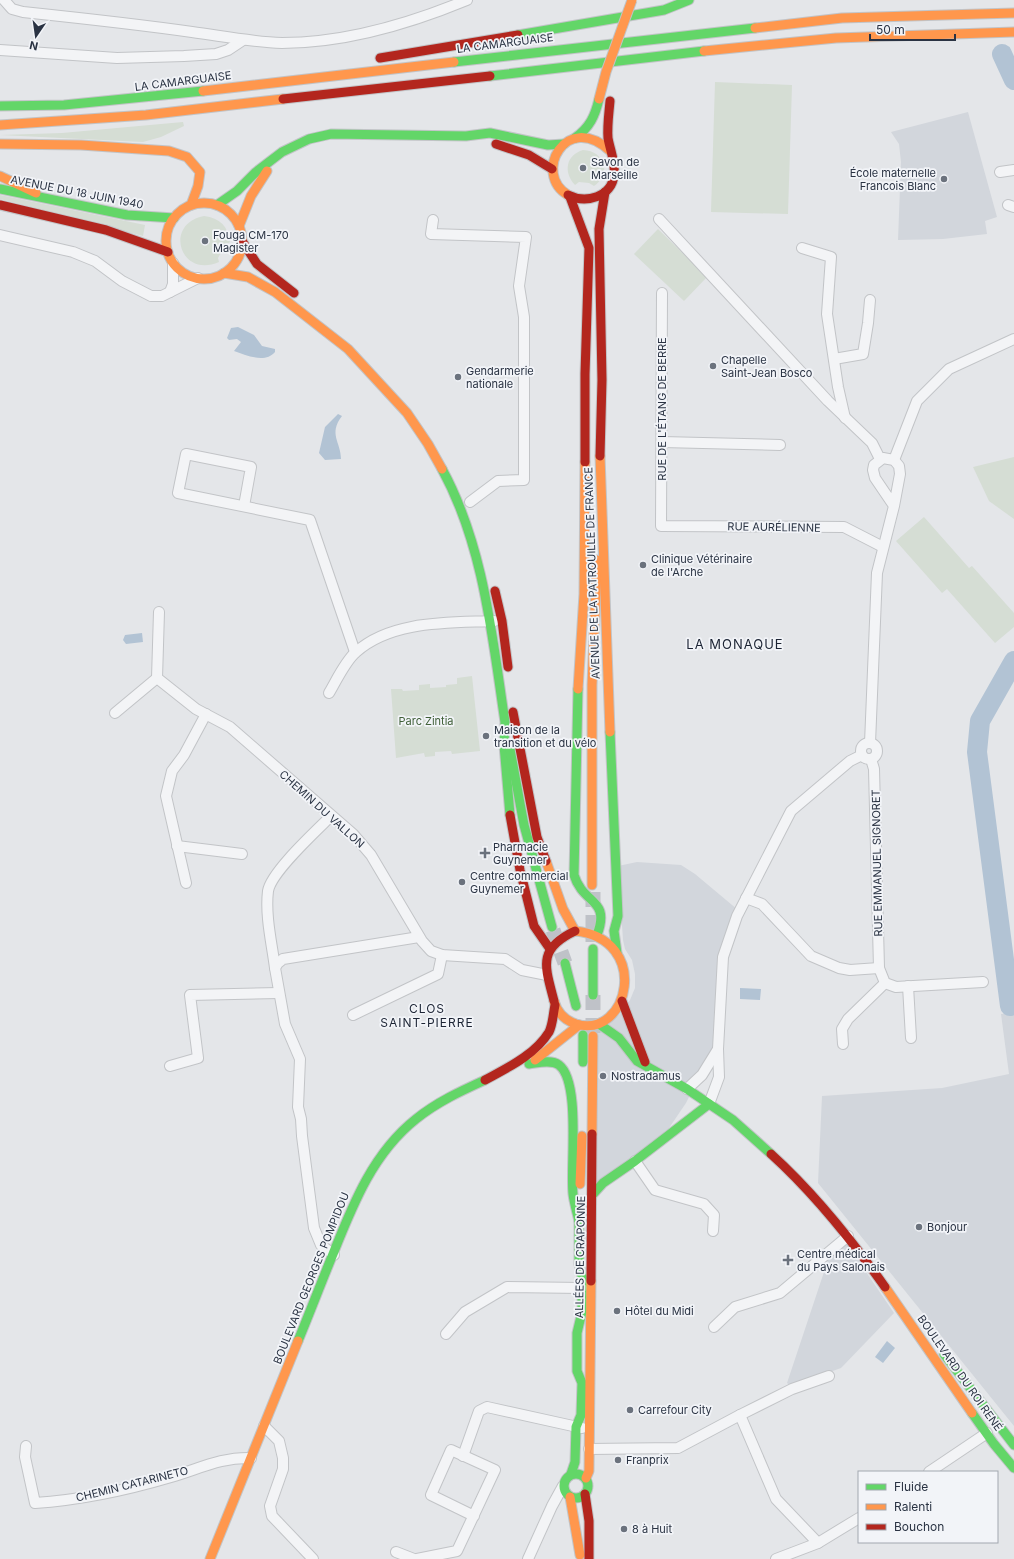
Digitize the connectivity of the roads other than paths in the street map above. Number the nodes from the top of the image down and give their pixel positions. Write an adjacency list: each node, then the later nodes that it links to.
1 (4, 0): 8 (street)
2 (467, 0): 8 (street)
3 (632, 0): 7 (main road, bridge)
4 (688, 0): 10 (main road)
5 (1014, 13): 12 (main road, LA CAMARGUAISE)
6 (1014, 32): 13 (main road)
7 (618, 38): 15 (main road, bridge); 18 (main road, bridge)
8 (243, 40): 9 (street)
9 (0, 50)
10 (369, 60)
11 (327, 67): 12 (main road)
12 (1, 106)
13 (0, 125)
14 (466, 136): 17 (main road); 19 (main road); 20 (main road)
15 (575, 138): 17 (main road); 18 (main road)
16 (0, 144): 29 (main road)
17 (564, 144): 20 (main road)
18 (610, 151): 25 (main road)
19 (271, 161): 30 (main road); 34 (main road)
20 (552, 169): 26 (main road)
21 (1014, 170): 22 (street)
22 (1000, 172)
23 (0, 176): 27 (main road)
24 (0, 189): 27 (main road, AVENUE DU 18 JUIN 1940)
25 (605, 192): 26 (main road); 49 (main road, AVENUE DE LA PATROUILLE DE FRANCE)
26 (570, 196): 48 (main road)
27 (48, 198): 31 (main road, AVENUE DU 18 JUIN 1940)
28 (0, 205): 38 (main road)
29 (191, 205): 30 (main road); 31 (main road)
30 (217, 205): 34 (main road)
31 (174, 218): 38 (main road)
32 (659, 219): 51 (street)
33 (433, 220): 62 (street)
34 (239, 226): 36 (main road)
35 (0, 235): 42 (street)
36 (242, 241): 40 (main road); 44 (main road)
37 (802, 248): 47 (street)
38 (168, 252): 39 (main road)
39 (173, 262): 41 (main road); 42 (street)
40 (224, 273): 41 (main road); 69 (main road)
41 (198, 278): 42 (street)
42 (170, 292)
43 (662, 293): 52 (street, RUE DE L'ÉTANG DE BERRE)
44 (301, 299)
45 (870, 300): 47 (street)
46 (1014, 339): 55 (street)
47 (834, 359): 51 (street)
48 (585, 374): 49 (main road); 67 (main road)
49 (602, 380): 57 (main road, AVENUE DE LA PATROUILLE DE FRANCE)
50 (391, 382): 56 (main road)
51 (845, 418): 54 (street)
52 (662, 442): 53 (street); 64 (street, RUE DE L'ÉTANG DE BERRE)
53 (780, 445)
54 (880, 459): 55 (street); 59 (street)
55 (894, 460): 58 (street)
56 (449, 463)
57 (600, 468): 74 (main road); 93 (main road, AVENUE DE LA PATROUILLE DE FRANCE)
58 (898, 478): 59 (street); 63 (street)
59 (878, 481): 63 (street)
60 (465, 493): 62 (main road)
61 (244, 506): 61 (street); 71 (street)
62 (471, 506)
63 (894, 506): 65 (street)
64 (661, 526): 65 (street, RUE AURÉLIENNE)
65 (883, 546): 80 (street)
66 (493, 582): 70 (main road)
67 (584, 594): 74 (main road); 89 (main road)
68 (159, 612): 73 (street)
69 (490, 621): 70 (street); 71 (street); 79 (main road)
70 (502, 621): 72 (main road)
71 (355, 652): 75 (street)
72 (508, 673)
73 (157, 678): 77 (street); 78 (street, CHEMIN DU VALLON)
74 (592, 685): 85 (main road)
75 (329, 693)
76 (512, 704): 88 (main road)
77 (115, 713)
78 (206, 714): 81 (street, CHEMIN DU VALLON); 82 (street)
79 (505, 722): 87 (main road); 91 (main road)
80 (867, 757): 86 (street); 97 (street, RUE EMMANUEL SIGNORET)
81 (331, 816): 90 (street, CHEMIN DU VALLON); 96 (street)
82 (177, 846): 83 (street); 84 (street)
83 (242, 854)
84 (186, 883)
85 (592, 884)
86 (746, 898): 97 (street); 114 (street)
87 (552, 927)
88 (575, 931): 89 (main road); 91 (main road)
89 (597, 935): 93 (main road)
90 (419, 937): 94 (street, CHEMIN DU VALLON); 96 (street)
91 (550, 949): 98 (main road)
92 (593, 949): 103 (main road)
93 (617, 953): 104 (main road)
94 (442, 955): 98 (street, CHEMIN DU VALLON); 107 (street)
95 (565, 964): 106 (main road)
96 (275, 968): 102 (street)
97 (879, 968): 99 (street, RUE EMMANUEL SIGNORET)
98 (547, 975): 105 (main road)
99 (885, 982): 101 (street); 113 (street)
100 (983, 982): 101 (street)
101 (908, 986): 112 (street)
102 (279, 993): 117 (street); 129 (street)
103 (593, 995)
104 (622, 1001): 108 (main road); 116 (main road)
105 (555, 1005): 109 (main road); 118 (main road, BOULEVARD GEORGES POMPIDOU)
106 (576, 1006)
107 (353, 1016)
108 (599, 1024): 109 (main road); 116 (main road, BOULEVARD DU ROI RENÉ)
109 (579, 1025): 115 (main road, BOULEVARD GEORGES POMPIDOU)
110 (583, 1035): 120 (main road)
111 (593, 1036): 123 (main road, ALLÉES DE CRAPONNE)
112 (910, 1038)
113 (843, 1044)
114 (718, 1049): 119 (street); 121 (street)
115 (529, 1064): 118 (main road, BOULEVARD GEORGES POMPIDOU); 126 (main road)
116 (646, 1065): 119 (main road, BOULEVARD DU ROI RENÉ)
117 (170, 1066)
118 (509, 1067): 129 (main road, BOULEVARD GEORGES POMPIDOU)
119 (688, 1089): 121 (main road, BOULEVARD DU ROI RENÉ)
120 (583, 1094)
121 (709, 1104): 124 (main road); 128 (main road, BOULEVARD DU ROI RENÉ)
122 (582, 1110): 126 (main road, ALLÉES DE CRAPONNE)
123 (591, 1152): 125 (main road, ALLÉES DE CRAPONNE); 126 (main road)
124 (635, 1161): 125 (main road); 127 (street)
125 (593, 1194): 138 (main road, ALLÉES DE CRAPONNE)
126 (579, 1221): 130 (main road, ALLÉES DE CRAPONNE)
127 (713, 1231)
128 (848, 1236): 131 (main road, BOULEVARD DU ROI RENÉ); 132 (street)
129 (334, 1255): 136 (main road, BOULEVARD GEORGES POMPIDOU)
130 (582, 1288): 133 (street); 137 (main road, ALLÉES DE CRAPONNE)
131 (901, 1309): 139 (main road, BOULEVARD DU ROI RENÉ); 140 (main road, BOULEVARD DU ROI RENÉ)
132 (714, 1327)
133 (446, 1334)
134 (829, 1376): 135 (street)
135 (740, 1415): 142 (street); 154 (street)
136 (264, 1426): 144 (main road, BOULEVARD GEORGES POMPIDOU); 158 (street)
137 (576, 1427): 138 (street); 143 (street); 147 (main road, ALLÉES DE CRAPONNE)
138 (590, 1428): 142 (main road, ALLÉES DE CRAPONNE)
139 (987, 1433): 145 (main road, BOULEVARD DU ROI RENÉ); 146 (street)
140 (1014, 1445)
141 (26, 1446): 144 (street, CHEMIN CATARINETO)
142 (589, 1449): 148 (main road, ALLÉES DE CRAPONNE)
143 (463, 1456): 152 (street); 152 (street)
144 (251, 1458): 157 (main road, BOULEVARD GEORGES POMPIDOU)
145 (1014, 1468)
146 (930, 1471)
147 (572, 1474): 148 (main road); 149 (main road)
148 (586, 1478): 150 (main road)
149 (564, 1486): 151 (main road); 160 (street)
150 (585, 1494): 151 (main road); 162 (main road)
151 (570, 1497): 161 (main road)
152 (474, 1516): 156 (street)
153 (858, 1519): 154 (street)
154 (818, 1543): 163 (street)
155 (396, 1552): 159 (street)
156 (456, 1555): 159 (street)
157 (210, 1559)
158 (313, 1559)
159 (416, 1559)
160 (528, 1559)
161 (580, 1559)
162 (589, 1559)
163 (776, 1559)

